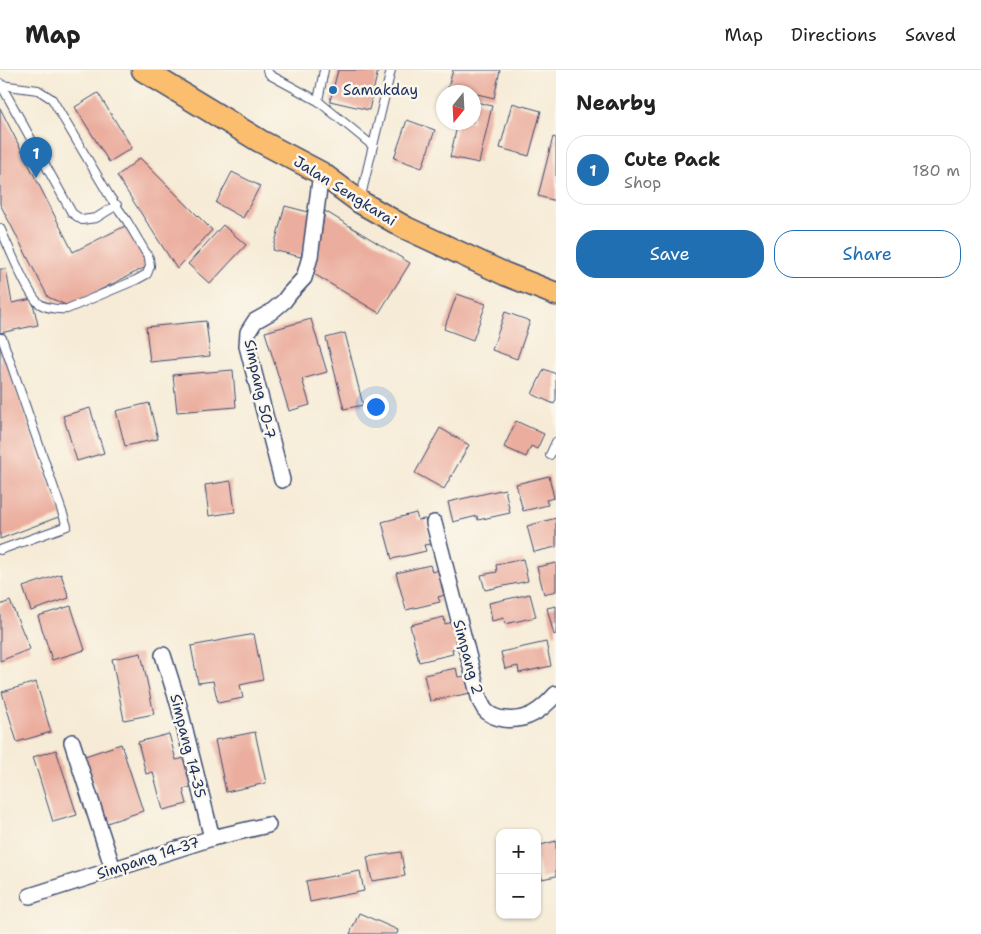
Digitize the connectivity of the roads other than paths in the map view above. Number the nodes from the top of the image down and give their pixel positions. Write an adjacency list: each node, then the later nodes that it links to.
1 (143, 70): 8 (main road, Jalan Sengkarai)
2 (268, 70): 6 (lane)
3 (324, 70): 6 (lane)
4 (391, 70): 7 (lane)
5 (0, 84): 10 (lane); 10 (lane)
6 (318, 100): 7 (lane)
7 (373, 146): 9 (lane)
8 (321, 173): 9 (main road, Jalan Sengkarai); 16 (street, Simpang 50-7)
9 (360, 202): 12 (main road, Jalan Sengkarai)
10 (117, 205): 11 (lane)
11 (0, 228)
12 (556, 294)
13 (0, 338): 18 (lane)
14 (556, 442): 15 (lane)
15 (550, 455)
16 (282, 480)
17 (434, 524): 20 (street, Simpang 2)
18 (0, 550)
19 (163, 655): 23 (street, Simpang 14-35)
20 (556, 694)
21 (72, 742): 24 (street)
22 (268, 825): 23 (street, Simpang 14-37)
23 (212, 838): 24 (street, Simpang 14-37)
24 (113, 870): 25 (street, Simpang 14-37)
25 (30, 896)

